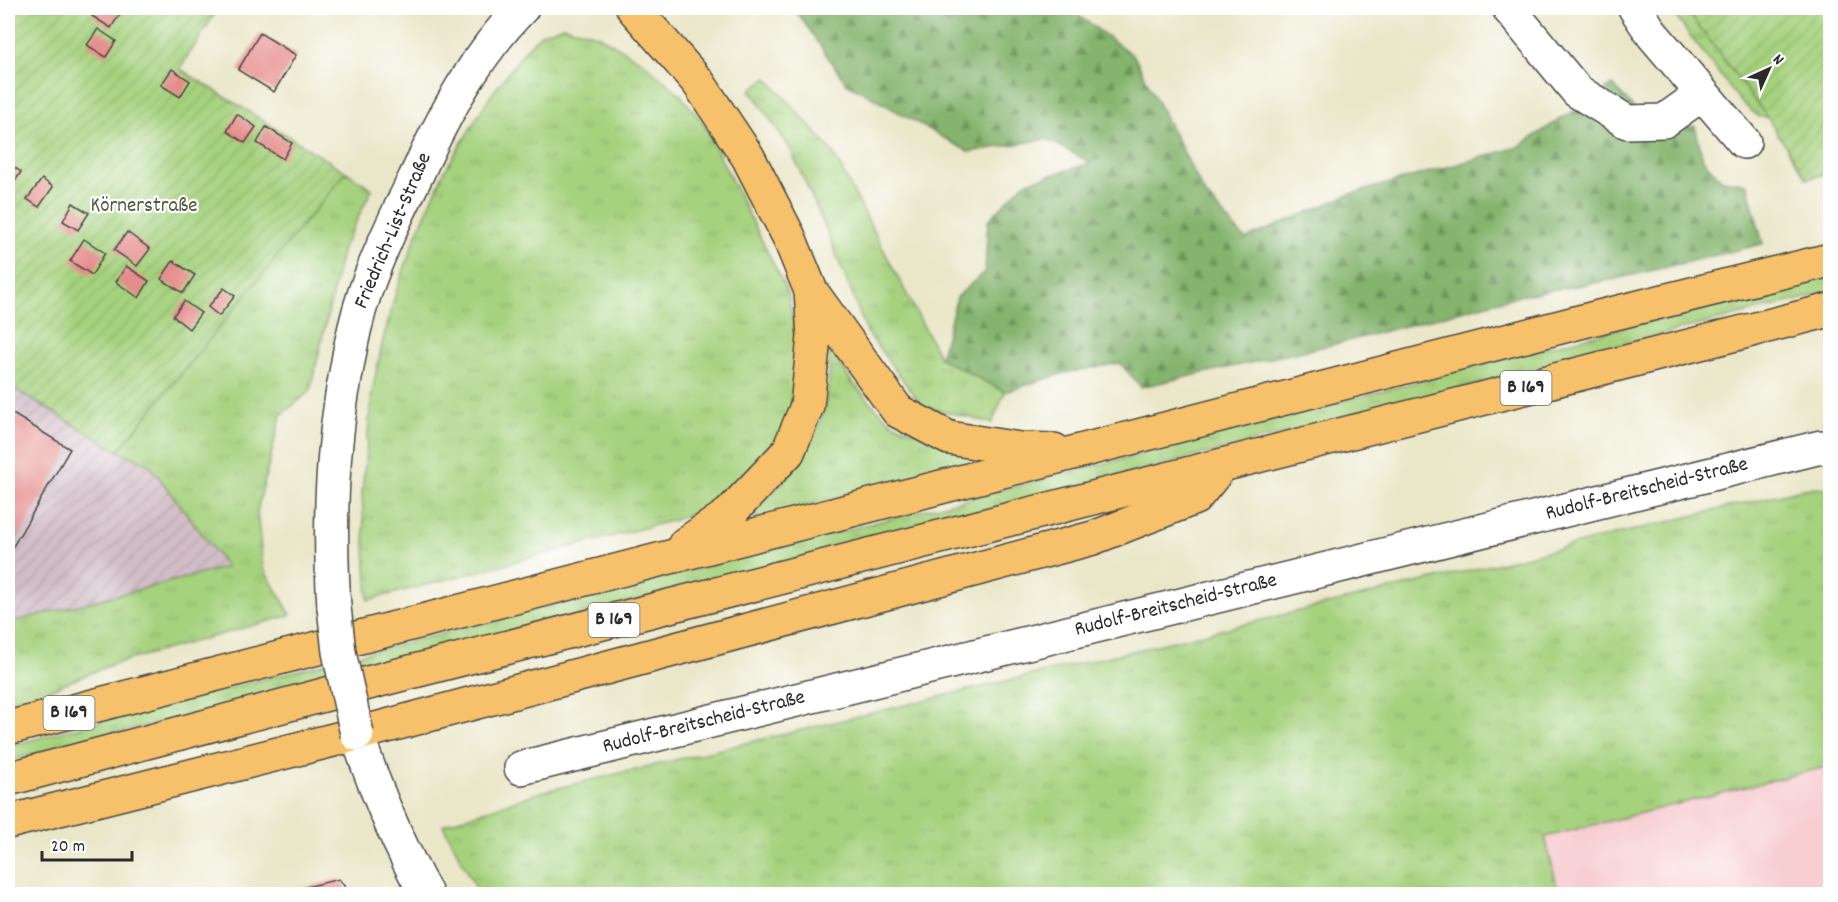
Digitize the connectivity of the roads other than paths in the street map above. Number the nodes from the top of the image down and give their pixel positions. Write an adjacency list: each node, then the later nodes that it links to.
1 (522, 8): 15 (street, Friedrich-List-Straße, bridge)
2 (633, 8): 8 (highway)
3 (1635, 8): 5 (street)
4 (1510, 10): 5 (street)
5 (1702, 94): 6 (street)
6 (1744, 142)
7 (1830, 260): 11 (highway, B 169)
8 (811, 291): 11 (highway); 13 (highway)
9 (1830, 310): 12 (highway, B 169)
10 (1830, 449): 16 (street, Rudolf-Breitscheid-Straße)
11 (1086, 452): 13 (highway, B 169)
12 (1222, 465): 15 (highway); 17 (highway, B 169)
13 (666, 557): 14 (highway, B 169)
14 (8, 728)
15 (357, 734): 18 (highway); 19 (street, Friedrich-List-Straße)
16 (521, 768)
17 (8, 779)
18 (8, 822)
19 (426, 894)

